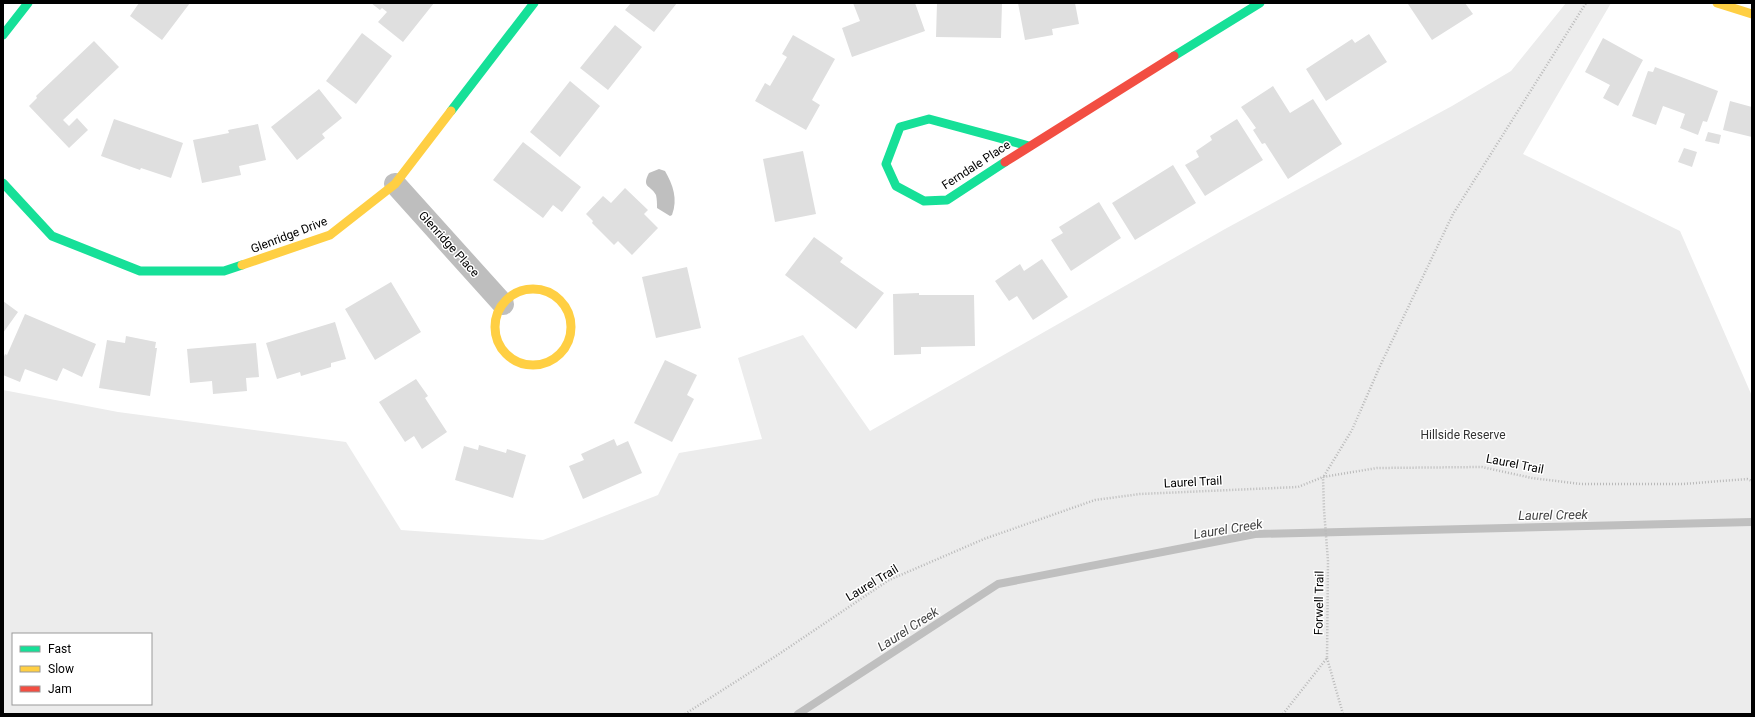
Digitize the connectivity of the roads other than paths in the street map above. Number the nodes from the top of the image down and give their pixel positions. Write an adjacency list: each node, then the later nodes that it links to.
1 (28, 3): 6 (street)
2 (534, 3): 9 (street, Glenridge Drive)
3 (1260, 3): 7 (street, Ferndale Place)
4 (1717, 3): 5 (street)
5 (1752, 14)
6 (3, 35)
7 (1029, 146): 7 (street, Ferndale Place)
8 (3, 183): 9 (street, Glenridge Drive)
9 (395, 184): 10 (street, Glenridge Place)
10 (502, 304): 10 (street)

